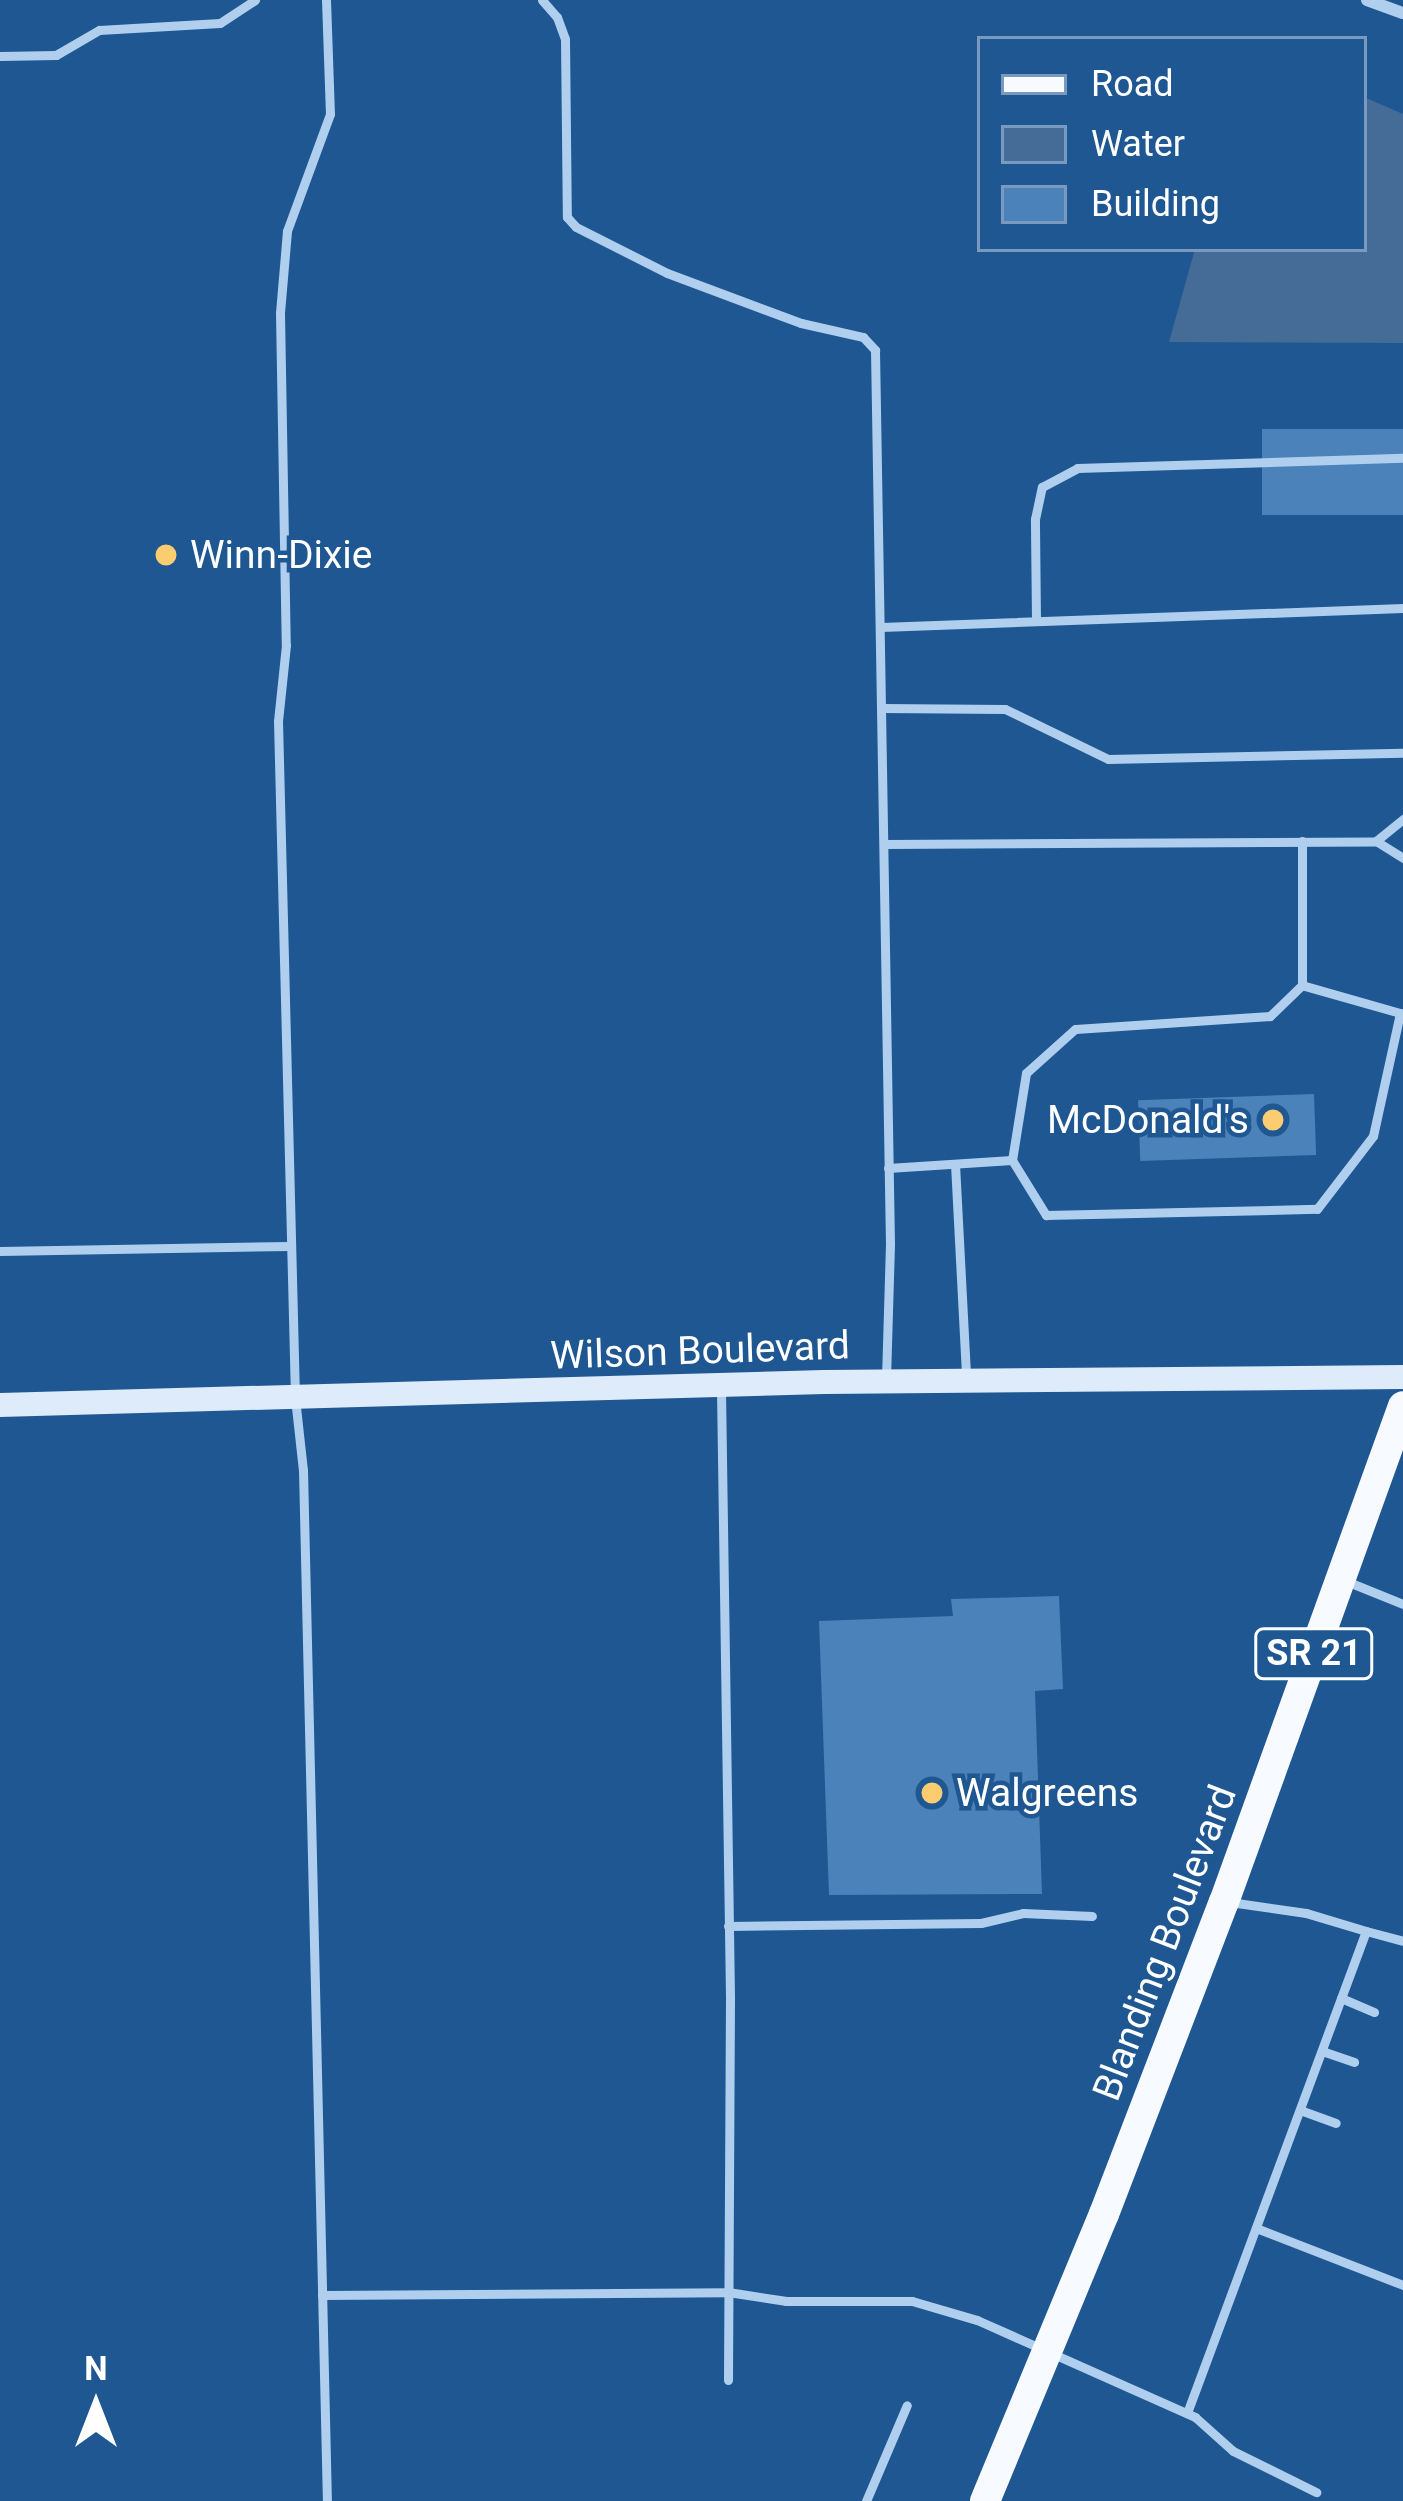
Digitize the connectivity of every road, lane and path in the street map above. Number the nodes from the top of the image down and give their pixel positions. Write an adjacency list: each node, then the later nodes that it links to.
1 (255, 0): 6 (lane)
2 (326, 0): 22 (lane)
3 (542, 0): 10 (lane)
4 (1367, 0): 5 (street)
5 (1403, 13)
6 (0, 56)
7 (1403, 458): 9 (lane)
8 (1403, 608): 9 (lane)
9 (1036, 621): 10 (lane)
10 (881, 627): 11 (lane)
11 (883, 708): 12 (lane); 16 (lane)
12 (1403, 753)
13 (1403, 819): 14 (lane)
14 (1376, 841): 15 (lane); 17 (lane)
15 (1302, 842): 16 (lane); 18 (lane)
16 (884, 844): 21 (lane)
17 (1403, 858)
18 (1302, 985): 19 (lane); 19 (lane)
19 (1012, 1160): 20 (lane)
20 (955, 1164): 21 (lane); 26 (lane)
21 (888, 1168): 25 (lane)
22 (290, 1246): 23 (lane); 28 (lane)
23 (0, 1251)
24 (1403, 1377): 26 (main road, Wilson Boulevard)
25 (886, 1381): 26 (main road, Wilson Boulevard); 27 (main road, Wilson Boulevard)
26 (966, 1382)
27 (721, 1388): 28 (main road, Wilson Boulevard); 35 (lane)
28 (295, 1398): 29 (main road, Wilson Boulevard); 47 (lane)
29 (0, 1406)
30 (1403, 1406): 31 (main road, Blanding Boulevard / SR 21)
31 (1341, 1579): 32 (lane); 33 (main road, Blanding Boulevard / SR 21)
32 (1403, 1604)
33 (1224, 1902): 36 (lane); 48 (main road, Blanding Boulevard / SR 21)
34 (1092, 1916): 35 (lane)
35 (728, 1926): 46 (lane)
36 (1366, 1931): 37 (lane); 38 (lane)
37 (1403, 1940)
38 (1341, 1998): 39 (lane); 40 (lane)
39 (1374, 2012)
40 (1322, 2050): 41 (lane); 42 (lane)
41 (1354, 2062)
42 (1300, 2110): 43 (lane); 44 (lane)
43 (1336, 2123)
44 (1256, 2228): 45 (lane); 51 (lane)
45 (1403, 2285)
46 (728, 2292): 47 (lane); 48 (lane); 49 (lane)
47 (322, 2295): 53 (lane)
48 (1048, 2349): 51 (lane); 55 (main road, Blanding Boulevard / SR 21)
49 (728, 2380)
50 (907, 2404): 54 (lane)
51 (1187, 2414): 52 (lane)
52 (1316, 2492)
53 (327, 2501)
54 (866, 2501)
55 (985, 2501)

